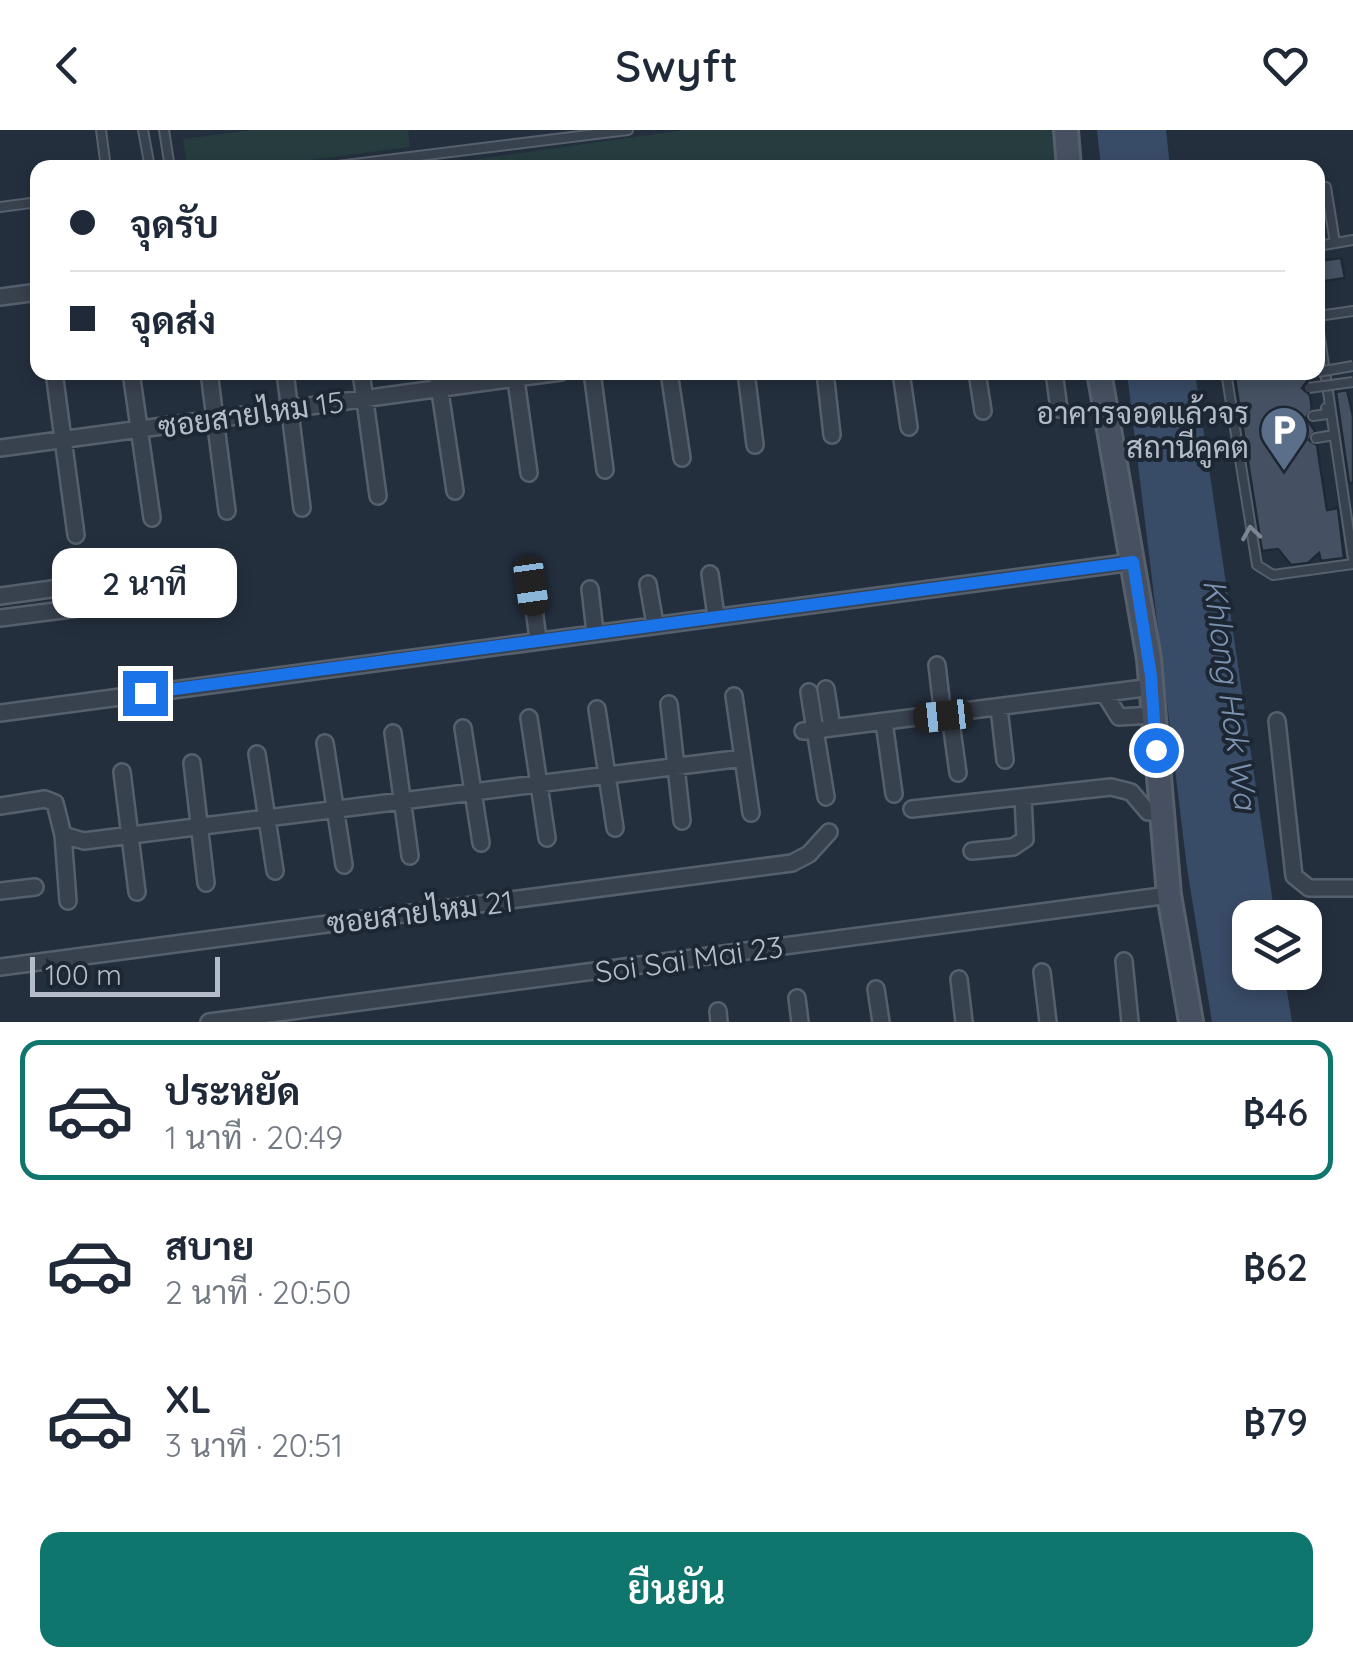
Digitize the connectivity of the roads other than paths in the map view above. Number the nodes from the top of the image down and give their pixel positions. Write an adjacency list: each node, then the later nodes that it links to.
1 (101, 130): 6 (lane)
2 (144, 130): 7 (lane)
3 (164, 130): 8 (lane)
4 (628, 130): 9 (lane)
5 (1066, 130): 10 (street)
6 (105, 160)
7 (149, 160)
8 (169, 160)
9 (386, 160)
10 (1068, 160)
11 (1325, 188): 15 (lane)
12 (30, 203): 13 (lane)
13 (0, 207)
14 (1353, 240): 15 (lane)
15 (1335, 243): 16 (lane)
16 (1325, 245)
17 (30, 293): 18 (street)
18 (0, 297)
19 (1353, 313): 20 (lane)
20 (1325, 319)
21 (1353, 366): 22 (lane, bridge)
22 (1325, 370)
23 (1325, 371): 52 (lane)
24 (55, 380): 54 (street)
25 (132, 380): 50 (street)
26 (210, 380): 48 (street)
27 (286, 380): 44 (street)
28 (362, 380): 43 (street)
29 (516, 380): 59 (street)
30 (593, 380): 58 (street)
31 (670, 380): 57 (street)
32 (747, 380): 55 (street)
33 (825, 380): 51 (street)
34 (902, 380): 49 (street)
35 (978, 380): 46 (street)
36 (1055, 380): 45 (street)
37 (1099, 380): 67 (street)
38 (1227, 380): 66 (lane, one-way to 38)
39 (1322, 380): 47 (lane)
40 (438, 381): 43 (street, ซอยสายไหม 15); 60 (street)
41 (1353, 382): 42 (lane, bridge)
42 (1309, 388)
43 (365, 398): 44 (street, ซอยสายไหม 15); 61 (street)
44 (291, 408): 48 (street, ซอยสายไหม 15); 62 (street)
45 (1059, 409)
46 (982, 412)
47 (1313, 416)
48 (216, 419): 50 (street, ซอยสายไหม 15); 63 (street)
49 (908, 427)
50 (140, 429): 54 (street, ซอยสายไหม 15); 64 (street)
51 (832, 435)
52 (1334, 435): 53 (lane); 66 (lane)
53 (1316, 438)
54 (64, 439): 56 (street, ซอยสายไหม 15); 65 (street)
55 (755, 445)
56 (0, 448)
57 (682, 458)
58 (606, 470)
59 (530, 473)
60 (455, 491)
61 (378, 496)
62 (302, 508)
63 (228, 512)
64 (152, 518)
65 (76, 535)
66 (1353, 561)
67 (1133, 562): 75 (street); 81 (street)
68 (153, 574): 73 (street)
69 (710, 574): 75 (street)
70 (648, 584): 77 (street)
71 (531, 586): 79 (street)
72 (590, 589): 78 (street)
73 (0, 596)
74 (149, 599): 76 (street)
75 (716, 616): 77 (street)
76 (0, 618)
77 (655, 624): 78 (street)
78 (595, 632): 79 (street)
79 (538, 638): 89 (street)
80 (937, 665): 90 (street)
81 (1152, 687): 84 (street); 91 (street)
82 (826, 689): 96 (street)
83 (808, 692): 97 (street)
84 (1104, 693): 87 (street); 91 (street)
85 (734, 696): 101 (street)
86 (669, 704): 104 (street)
87 (999, 708): 90 (street); 102 (street)
88 (597, 709): 107 (street)
89 (0, 713)
90 (947, 715): 93 (street); 106 (street)
91 (1153, 715): 117 (street)
92 (529, 718): 108 (street)
93 (884, 722): 96 (street); 110 (street)
94 (1278, 722): 134 (street)
95 (463, 728): 109 (street)
96 (832, 728): 97 (street)
97 (809, 731): 111 (street)
98 (393, 734): 113 (street)
99 (325, 742): 115 (street)
100 (257, 754): 119 (street)
101 (743, 758): 104 (street); 118 (street)
102 (1005, 760)
103 (192, 763): 121 (street)
104 (676, 767): 107 (street); 120 (street)
105 (122, 772): 125 (street)
106 (958, 773)
107 (606, 776): 108 (street); 122 (street)
108 (539, 785): 109 (street); 126 (street)
109 (472, 794): 113 (street); 127 (street)
110 (894, 794)
111 (826, 797)
112 (1023, 797): 116 (street); 117 (street); 128 (street)
113 (402, 803): 115 (street); 129 (street)
114 (0, 806): 124 (street)
115 (336, 808): 119 (street); 130 (street)
116 (912, 809)
117 (1162, 812): 137 (street)
118 (751, 813)
119 (267, 817): 121 (street); 131 (street)
120 (682, 821)
121 (199, 826): 125 (street); 132 (street)
122 (615, 828)
123 (828, 832): 140 (street, ซอยสายไหม 21)
124 (62, 835): 125 (street); 138 (street)
125 (129, 835): 136 (street)
126 (547, 838)
127 (481, 843)
128 (972, 852)
129 (410, 856)
130 (344, 865)
131 (275, 871)
132 (206, 883)
133 (35, 887): 135 (street)
134 (1353, 888)
135 (0, 891)
136 (137, 892)
137 (1169, 895): 145 (street, Soi Sai Mai 23); 151 (street)
138 (68, 901)
139 (1124, 961): 150 (street)
140 (0, 967)
141 (1042, 972): 149 (street)
142 (959, 979): 148 (street)
143 (876, 990): 147 (street)
144 (797, 998): 146 (street)
145 (209, 1022)
146 (800, 1022)
147 (881, 1022)
148 (964, 1022)
149 (1048, 1022)
150 (1130, 1022)
151 (1192, 1022)

